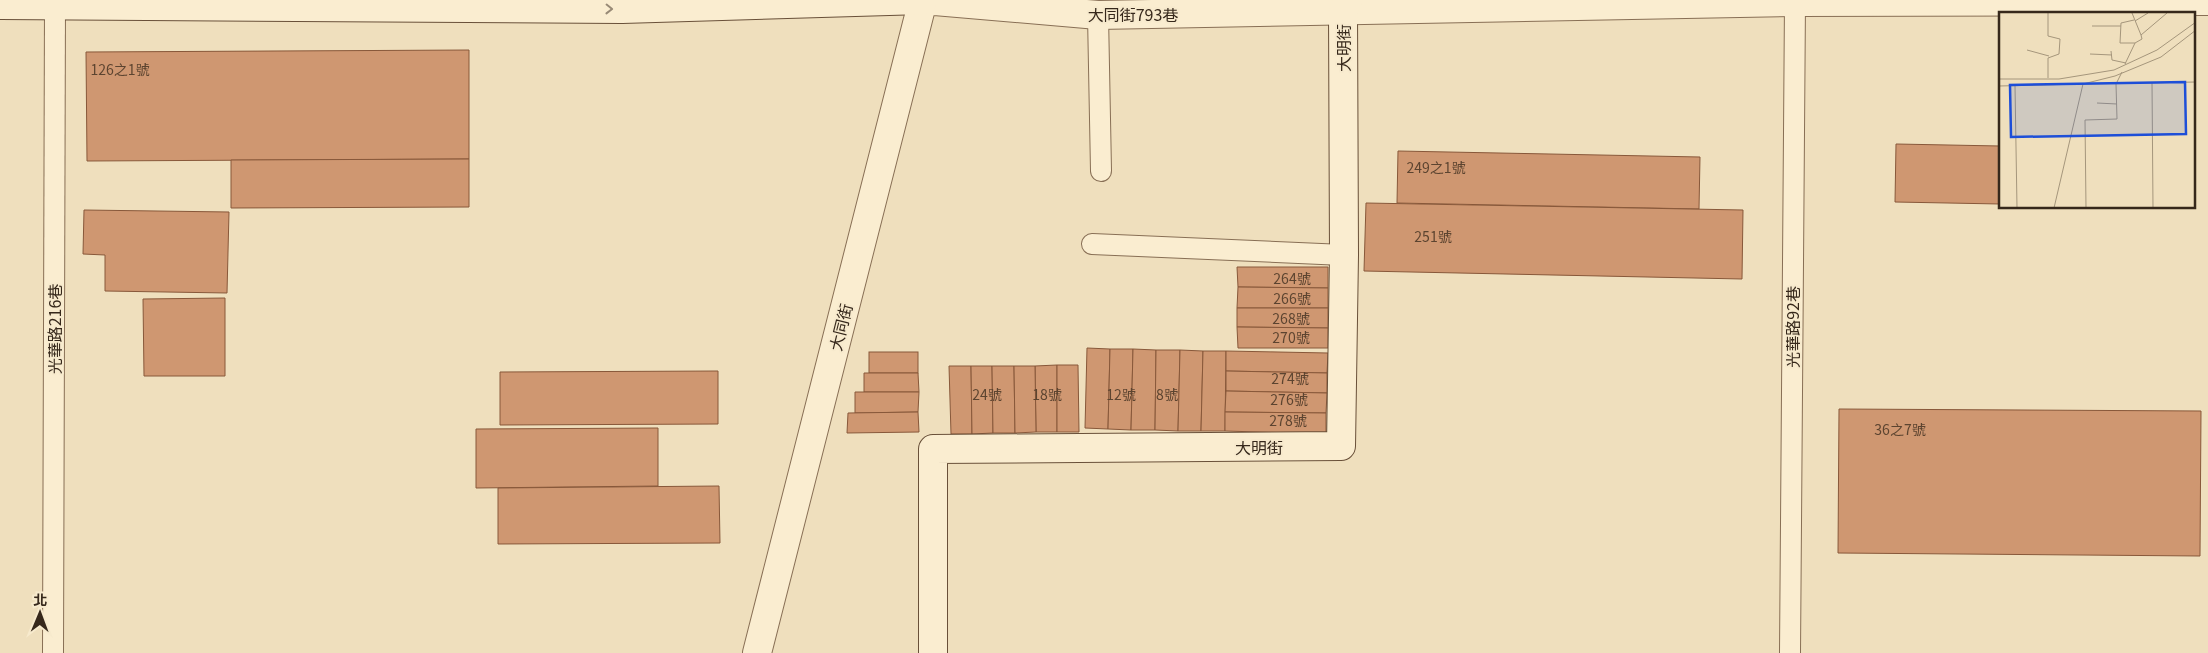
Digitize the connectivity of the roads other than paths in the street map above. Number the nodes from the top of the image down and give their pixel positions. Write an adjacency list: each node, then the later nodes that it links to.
1 (923, 0): 5 (street, 大同街793巷, one-way to 1); 7 (street, 大同街793巷); 12 (street, 大同街)
2 (2208, 1): 3 (street, 大同街793巷)
3 (1795, 2): 6 (street, 大同街793巷); 14 (lane, 光華路92巷)
4 (0, 5): 5 (street, 大同街793巷)
5 (55, 5): 11 (lane, 光華路216巷)
6 (1346, 5): 7 (street, 大同街793巷); 10 (street, 大明街)
7 (1098, 15): 8 (lane)
8 (1101, 171)
9 (1092, 244): 10 (lane)
10 (1344, 255): 13 (street, 大明街)
11 (53, 653)
12 (757, 653)
13 (933, 653)
14 (1790, 653)

